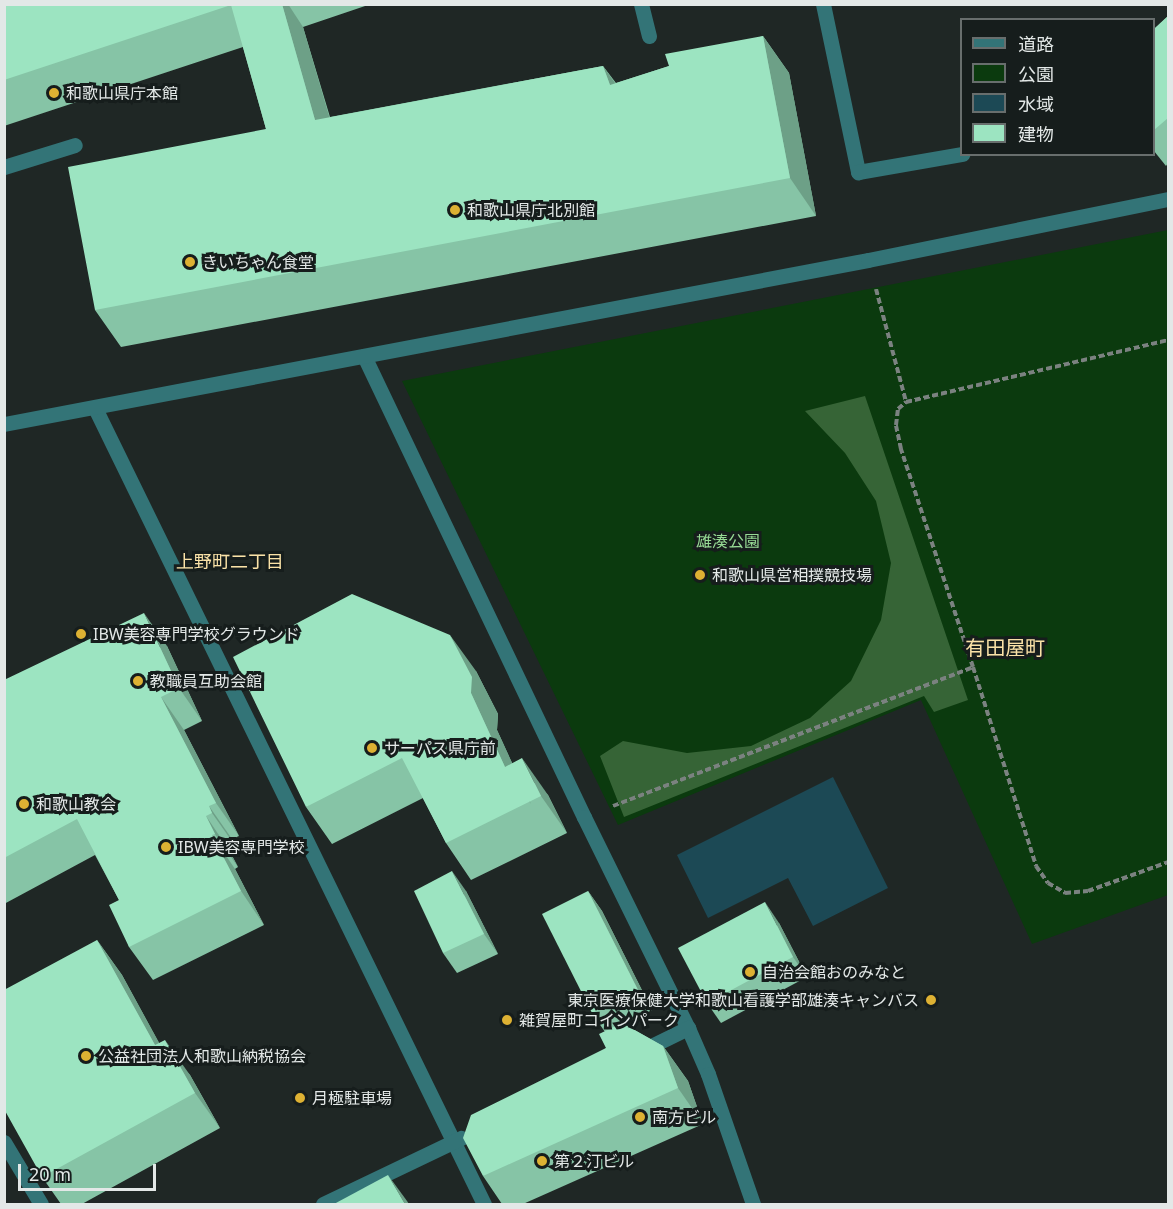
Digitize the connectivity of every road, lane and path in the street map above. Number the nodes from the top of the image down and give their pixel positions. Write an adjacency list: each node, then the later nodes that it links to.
1 (641, 4): 3 (street)
2 (823, 4): 5 (street)
3 (649, 36)
4 (75, 145): 6 (street)
5 (960, 154)
6 (4, 167)
7 (1166, 199): 8 (street)
8 (868, 260): 10 (street); 11 (path)
9 (1168, 340): 11 (path)
10 (364, 356): 12 (street); 15 (street)
11 (906, 402): 14 (path)
12 (95, 408): 13 (street); 21 (street)
13 (4, 424)
14 (973, 667): 15 (path); 16 (path)
15 (584, 817): 17 (street)
16 (1168, 862)
17 (688, 1028): 18 (street); 25 (street)
18 (624, 1059)
19 (475, 1131): 21 (street)
20 (4, 1142): 22 (street)
21 (453, 1142): 23 (street); 24 (street)
22 (41, 1204)
23 (323, 1204)
24 (484, 1204)
25 (753, 1204)

